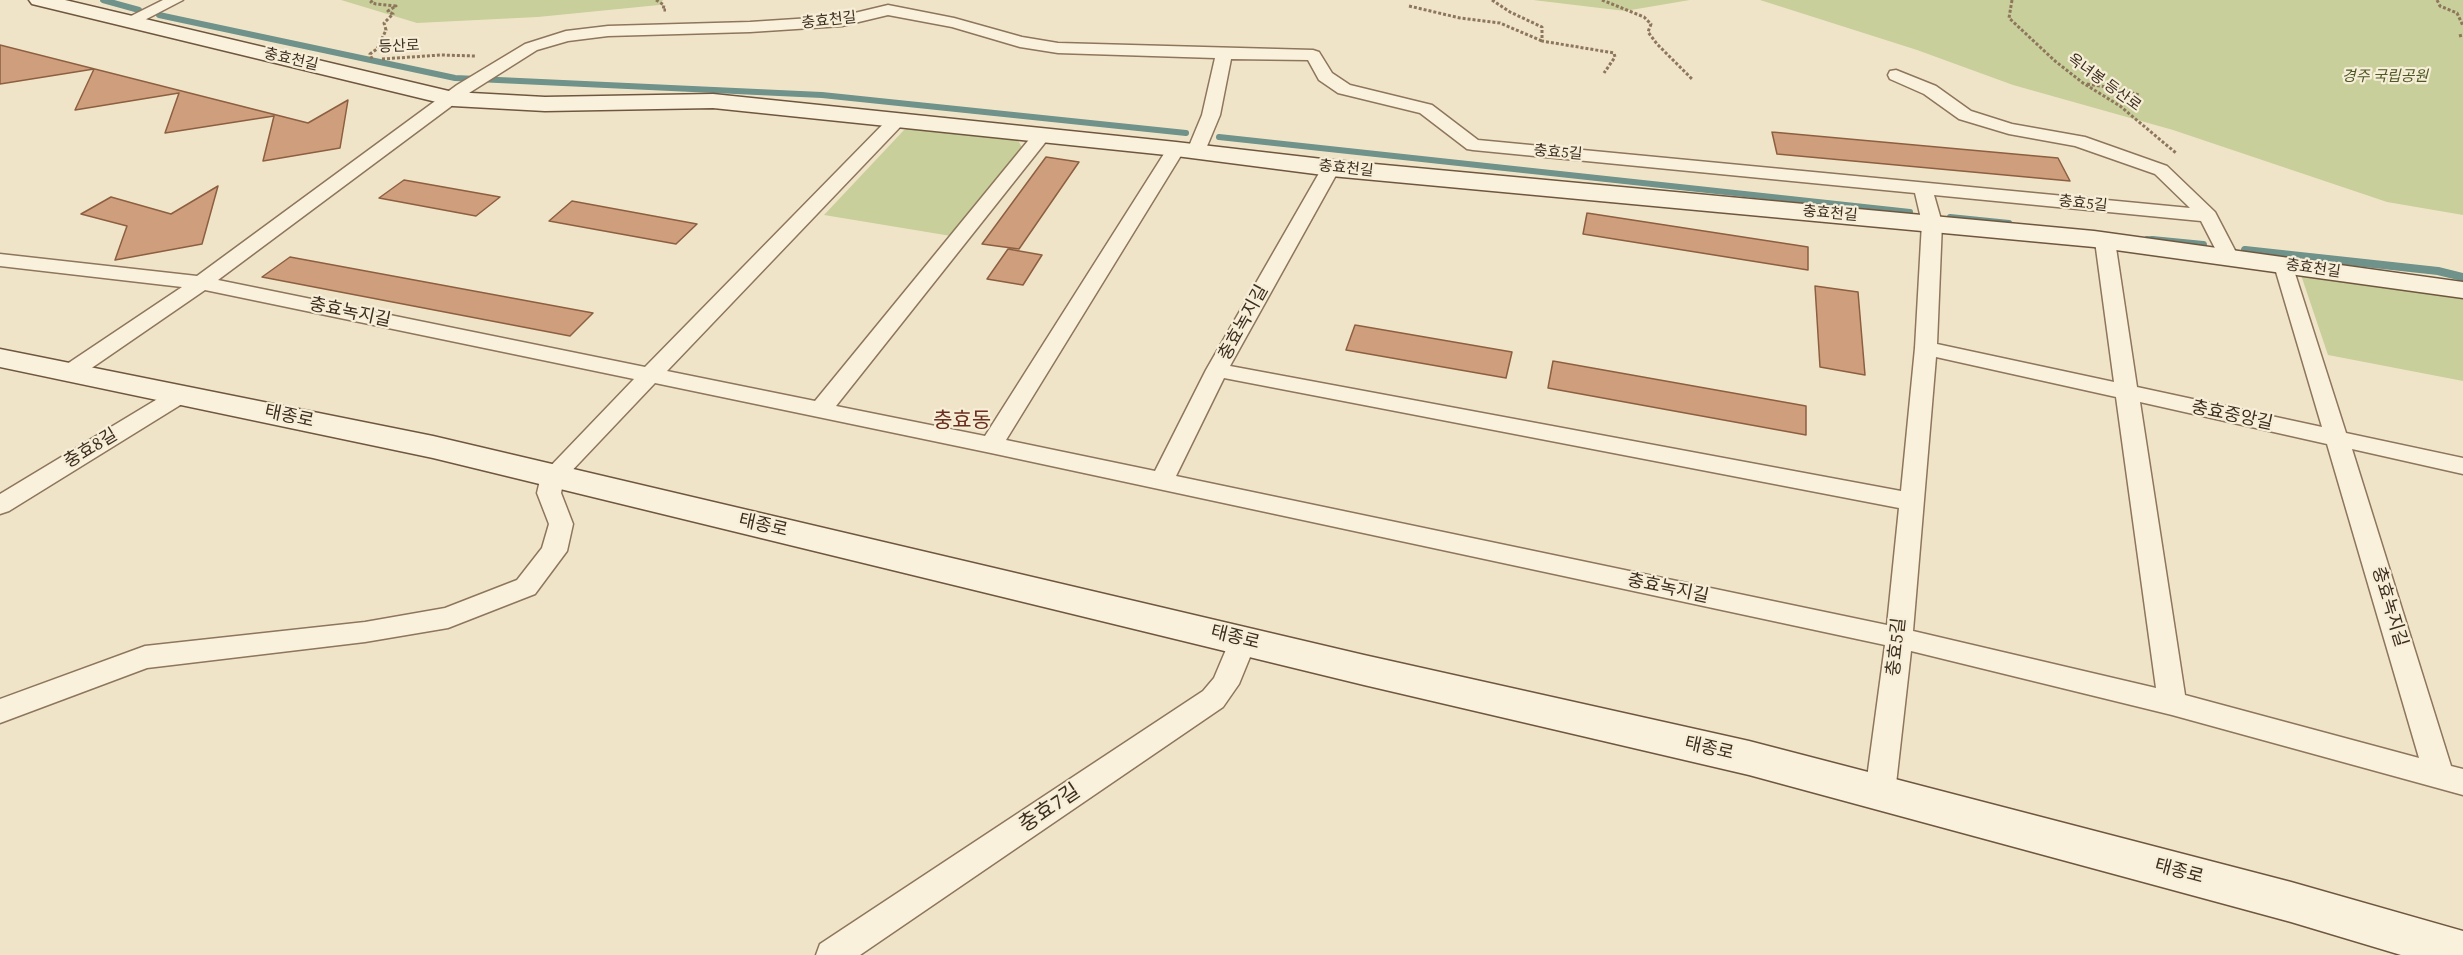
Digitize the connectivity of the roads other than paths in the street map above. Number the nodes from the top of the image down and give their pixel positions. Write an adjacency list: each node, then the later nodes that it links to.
1 (39, 0): 5 (street, 충효천길)
2 (175, 0): 5 (street)
3 (901, 0): 4 (street)
4 (888, 10): 6 (street, 충효천길); 8 (street, 충효천길)
5 (130, 22): 8 (street, 충효천길)
6 (1224, 54): 11 (street); 13 (street, 충효5길)
7 (1896, 75): 14 (street)
8 (453, 99): 9 (street, 충효천길); 20 (street)
9 (897, 120): 10 (street, 충효천길); 26 (street)
10 (1042, 135): 11 (street, 충효천길); 29 (street)
11 (1186, 150): 12 (street, 충효천길); 31 (street)
12 (1331, 168): 15 (street, 충효천길); 25 (street, 충효녹지길)
13 (1923, 188): 14 (street, 충효5길); 15 (street, 충효5길)
14 (2208, 216): 17 (street)
15 (1932, 223): 16 (street, 충효천길); 22 (street, 충효5길)
16 (2105, 241): 17 (street, 충효천길); 27 (street)
17 (2229, 258): 19 (street, 충효천길)
18 (0, 261): 20 (street, 충효녹지길)
19 (2284, 266): 21 (street, 충효천길); 30 (street)
20 (201, 283): 24 (street); 26 (street, 충효녹지길)
21 (2463, 290)
22 (1926, 348): 27 (street, 충효중앙길); 35 (street, 충효5길)
23 (0, 358): 24 (street, 태종로)
24 (72, 370): 28 (street, 태종로)
25 (1217, 370): 34 (street, 충효녹지길); 35 (street)
26 (652, 375): 29 (street, 충효녹지길); 33 (street)
27 (2126, 393): 30 (street, 충효중앙길); 39 (street)
28 (182, 394): 33 (street, 태종로); 36 (street, 충효8길)
29 (820, 410): 31 (street, 충효녹지길)
30 (2338, 439): 32 (street, 충효중앙길); 41 (street, 충효녹지길)
31 (991, 445): 34 (street, 충효녹지길)
32 (2463, 466)
33 (553, 477): 38 (street, 태종로); 40 (street)
34 (1162, 481): 37 (street, 충효녹지길)
35 (1910, 501): 37 (street, 충효5길)
36 (0, 505)
37 (1899, 638): 39 (street, 충효녹지길); 42 (street, 충효5길)
38 (1243, 640): 42 (street, 태종로); 44 (street, 충효7길)
39 (2172, 703): 41 (street, 충효녹지길)
40 (0, 711)
41 (2451, 778)
42 (1880, 793): 43 (street, 태종로)
43 (2463, 952)
44 (832, 955)

